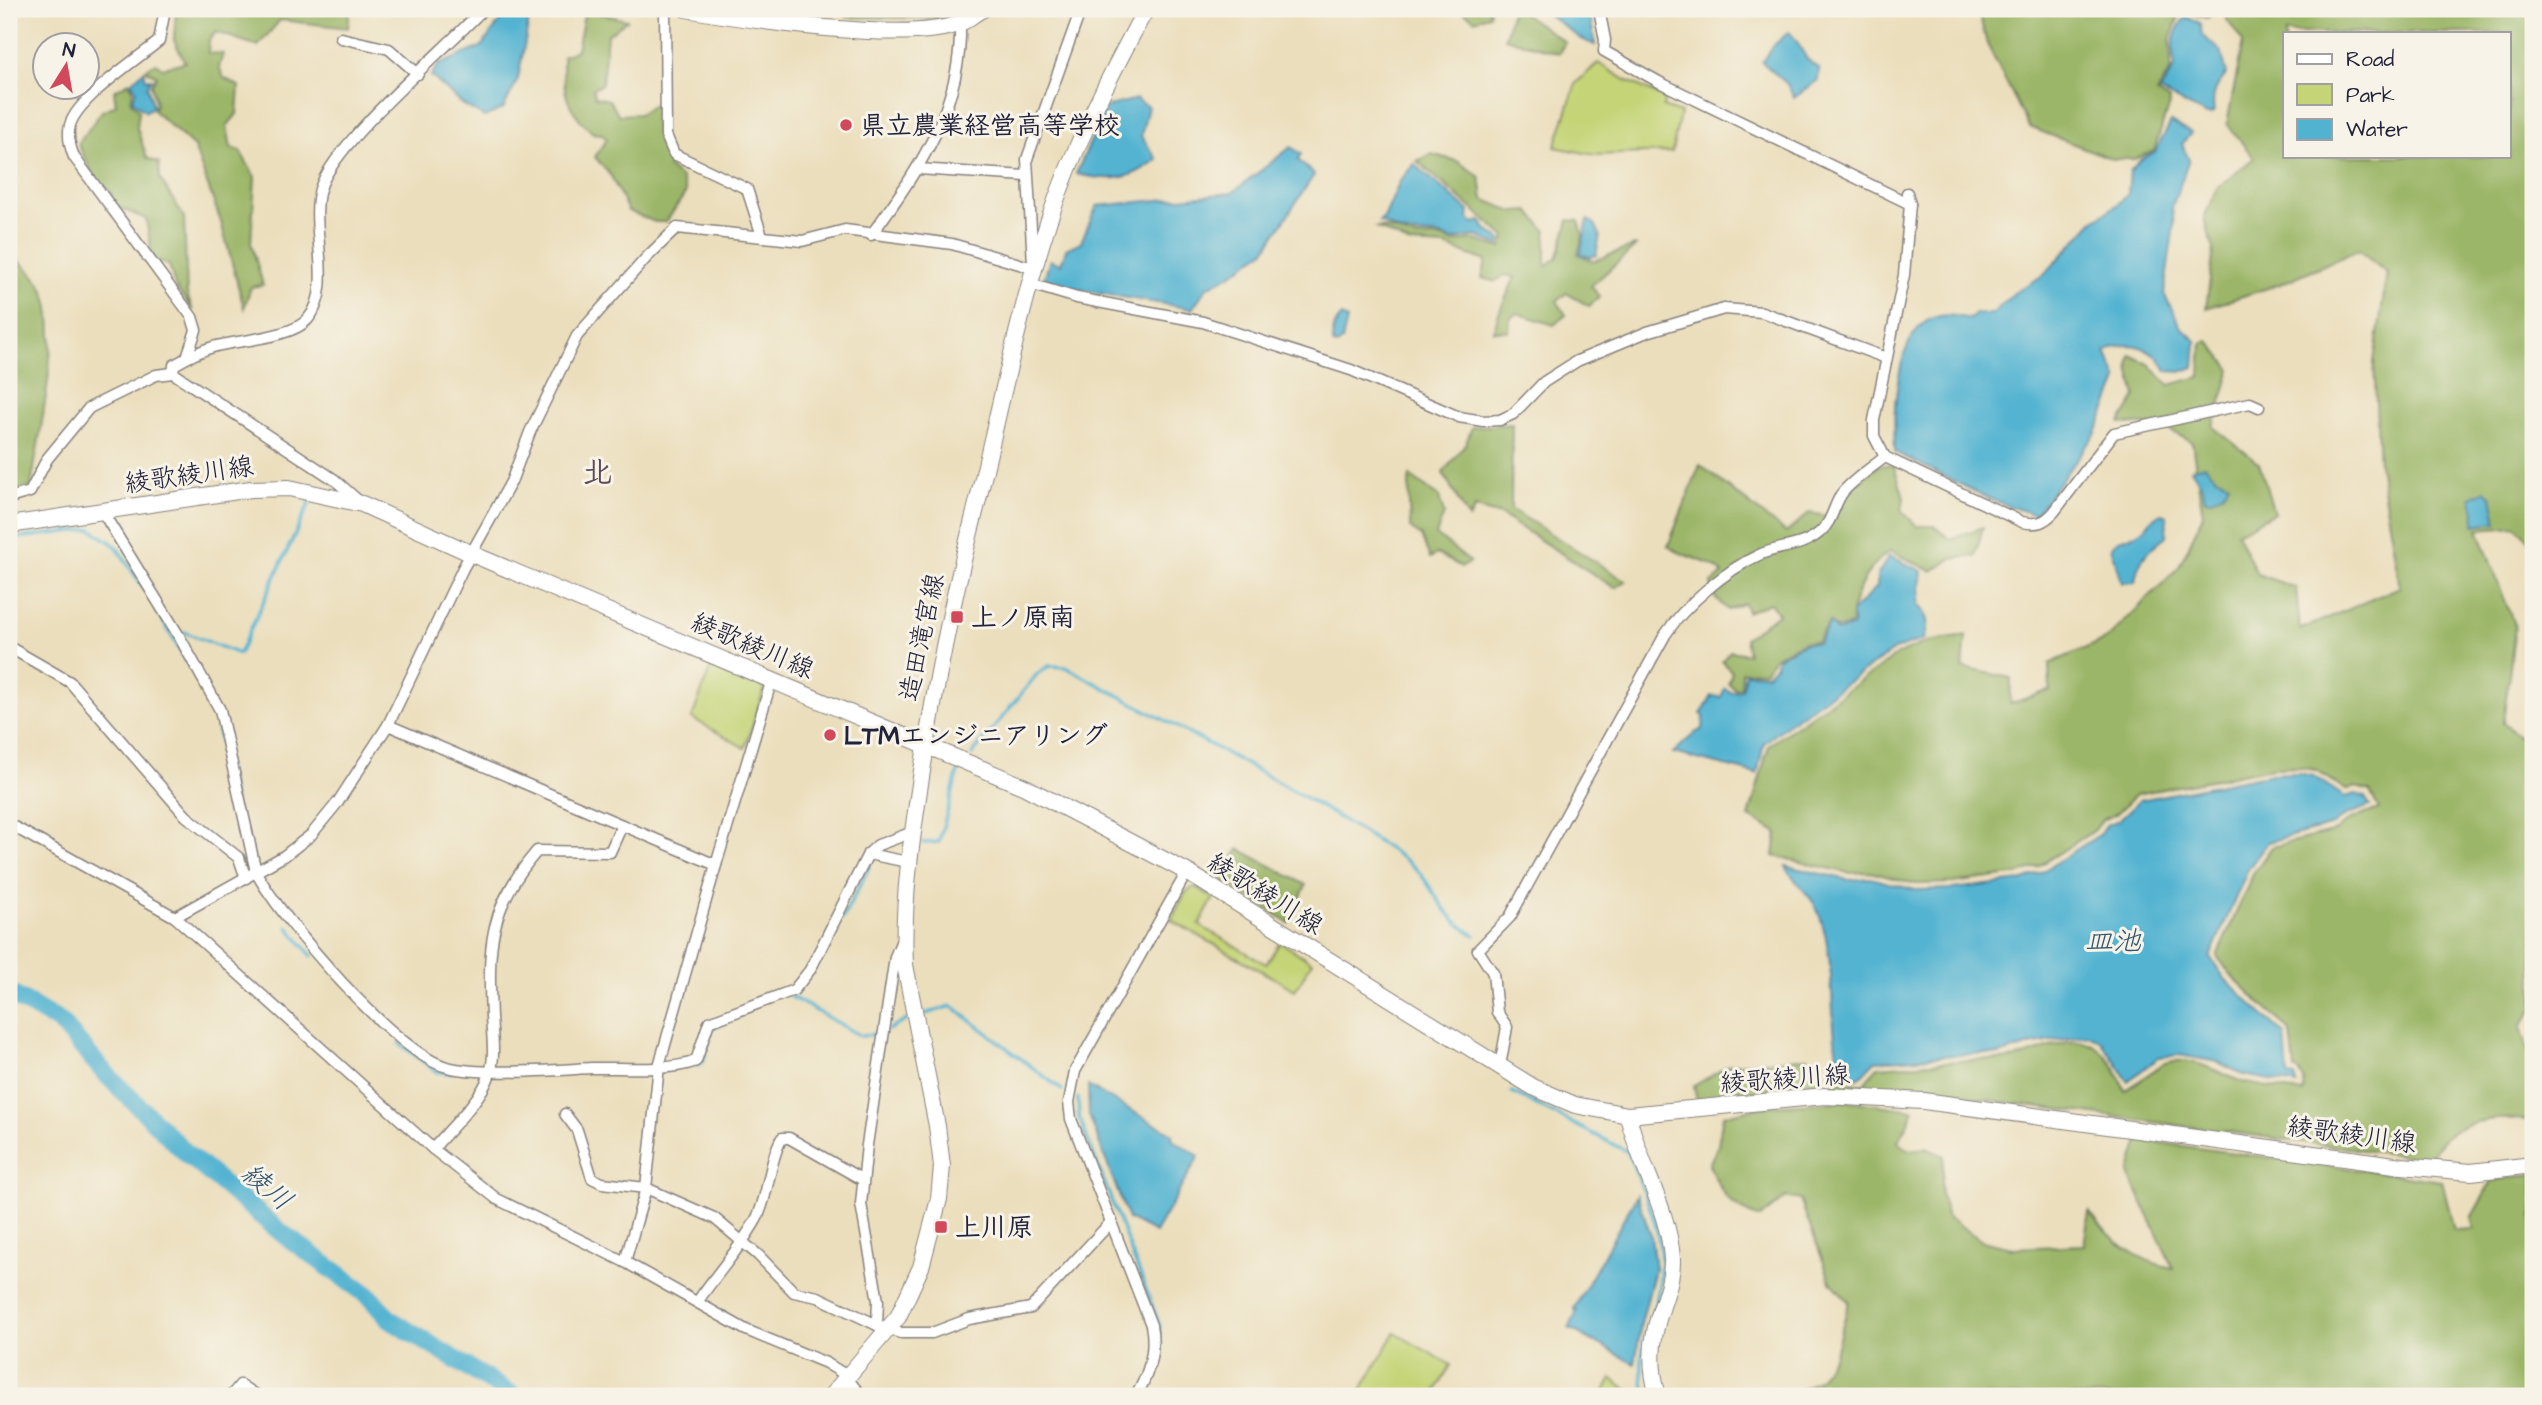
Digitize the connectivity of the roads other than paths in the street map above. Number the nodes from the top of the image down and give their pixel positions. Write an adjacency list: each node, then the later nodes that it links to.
1 (164, 9): 17 (street)
2 (482, 9): 11 (street)
3 (665, 9): 15 (street)
4 (686, 9): 9 (main road)
5 (983, 9): 9 (main road)
6 (1082, 9): 13 (street)
7 (1146, 9): 16 (main road, 造田滝宮線)
8 (1599, 9): 18 (street)
9 (960, 23): 12 (street)
10 (341, 37): 11 (street)
11 (418, 74): 17 (street)
12 (918, 169): 13 (street); 14 (street)
13 (1026, 176): 16 (street)
14 (871, 235): 15 (street); 16 (street)
15 (762, 236): 28 (street)
16 (1032, 278): 18 (street); 32 (main road, 造田滝宮線)
17 (187, 357): 19 (street)
18 (1886, 358): 21 (street)
19 (173, 373): 22 (street); 24 (street)
20 (2259, 407): 21 (street)
21 (1885, 457): 44 (street)
22 (335, 480): 23 (street); 25 (street)
23 (324, 494): 25 (main road, 綾歌綾川線); 26 (main road, 綾歌綾川線)
24 (9, 498)
25 (362, 504): 28 (main road, 綾歌綾川線)
26 (103, 511): 27 (main road, 綾歌綾川線); 40 (street)
27 (9, 526)
28 (472, 554): 30 (main road, 綾歌綾川線); 31 (street)
29 (9, 647): 40 (street)
30 (772, 679): 32 (main road, 綾歌綾川線); 38 (street)
31 (388, 725): 34 (street); 40 (street)
32 (925, 744): 35 (main road, 造田滝宮線); 39 (main road, 綾歌綾川線)
33 (9, 824): 41 (street)
34 (622, 825): 38 (street); 45 (street)
35 (913, 832): 36 (street); 37 (main road, 造田滝宮線)
36 (868, 854): 37 (street); 43 (street)
37 (908, 862): 42 (main road, 造田滝宮線)
38 (716, 865): 43 (street)
39 (1186, 872): 44 (main road, 綾歌綾川線); 52 (street)
40 (251, 875): 41 (street); 45 (street)
41 (175, 917): 48 (street)
42 (904, 938): 50 (street); 56 (main road, 造田滝宮線)
43 (659, 1066): 45 (street); 51 (street)
44 (1500, 1066): 47 (main road, 綾歌綾川線)
45 (491, 1070): 48 (street)
46 (565, 1114): 51 (street)
47 (1628, 1115): 49 (main road, 綾歌綾川線); 63 (main road)
48 (433, 1149): 54 (street)
49 (2533, 1165)
50 (863, 1180): 53 (street); 56 (street)
51 (646, 1188): 53 (street); 54 (street)
52 (1112, 1221): 56 (street); 62 (street)
53 (742, 1242): 55 (street); 56 (street)
54 (625, 1262): 55 (street)
55 (698, 1301): 57 (street)
56 (883, 1327): 57 (main road, 造田滝宮線)
57 (849, 1379): 60 (main road, 造田滝宮線); 61 (street)
58 (231, 1396): 59 (street)
59 (257, 1396)
60 (831, 1396)
61 (861, 1396)
62 (1136, 1396)
63 (1658, 1396)

